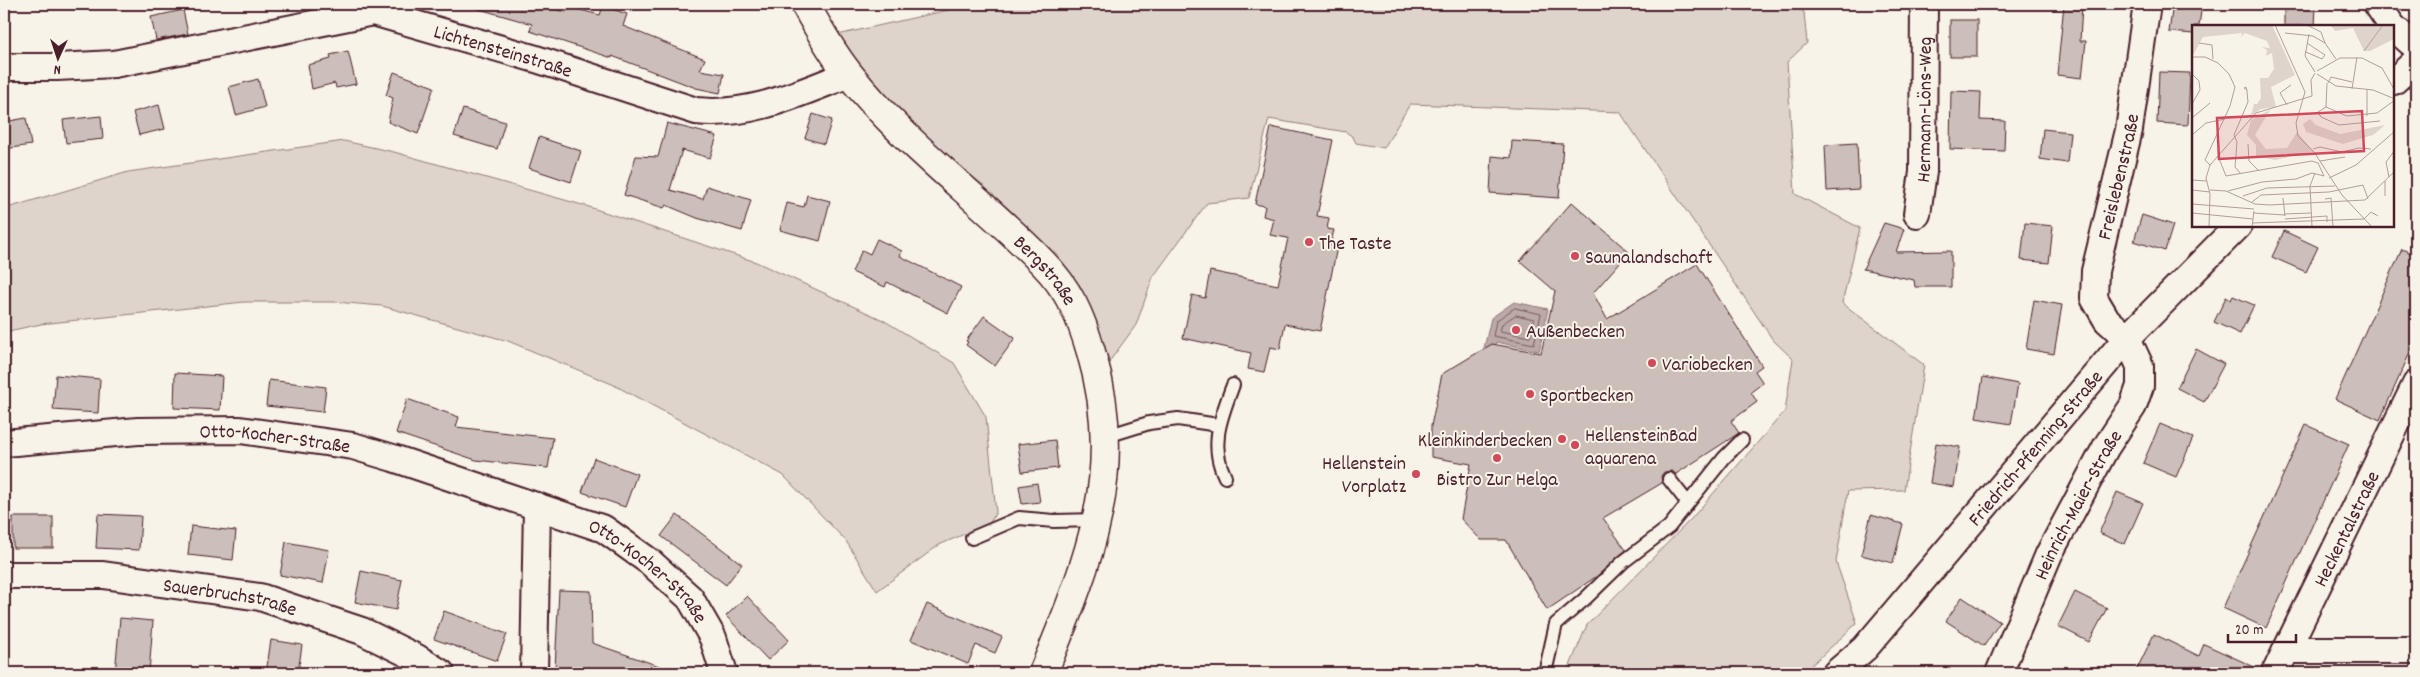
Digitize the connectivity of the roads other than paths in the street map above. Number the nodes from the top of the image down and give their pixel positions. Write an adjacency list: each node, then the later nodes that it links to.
1 (805, 4): 10 (street, Bergstraße)
2 (1924, 4): 12 (street, Hermann-Löns-Weg)
3 (2147, 4): 14 (street, Freislebenstraße)
4 (2377, 4): 5 (street)
5 (2392, 25)
6 (2395, 29): 7 (street)
7 (2416, 47)
8 (2416, 61): 11 (street)
9 (4, 66): 10 (street, Lichtensteinstraße)
10 (849, 74): 18 (street, Bergstraße)
11 (2395, 80)
12 (1917, 214)
13 (2236, 228): 14 (street, Friedrich-Pfenning-Straße)
14 (2127, 338): 37 (street, Friedrich-Pfenning-Straße); 38 (street, Heinrich-Maier-Straße)
15 (2416, 384): 29 (street, Heckentalstraße)
16 (1232, 385): 17 (lane)
17 (1218, 425): 18 (lane); 21 (lane)
18 (1107, 436): 25 (street, Bergstraße)
19 (1742, 440): 23 (lane)
20 (4, 443): 24 (street, Otto-Kocher-Straße)
21 (1225, 478)
22 (1669, 479): 23 (lane)
23 (1687, 502): 36 (lane)
24 (537, 506): 32 (street); 33 (street, Otto-Kocher-Straße)
25 (1098, 520): 26 (lane); 28 (street, Bergstraße)
26 (972, 538)
27 (4, 575): 31 (street, Sauerbruchstraße)
28 (1069, 610): 34 (street); 35 (street)
29 (2286, 650): 30 (street); 39 (street, Heckentalstraße)
30 (2416, 650)
31 (441, 673)
32 (534, 673)
33 (724, 673)
34 (1028, 673)
35 (1043, 673)
36 (1545, 673)
37 (1836, 673)
38 (1999, 673)
39 (2275, 673)

